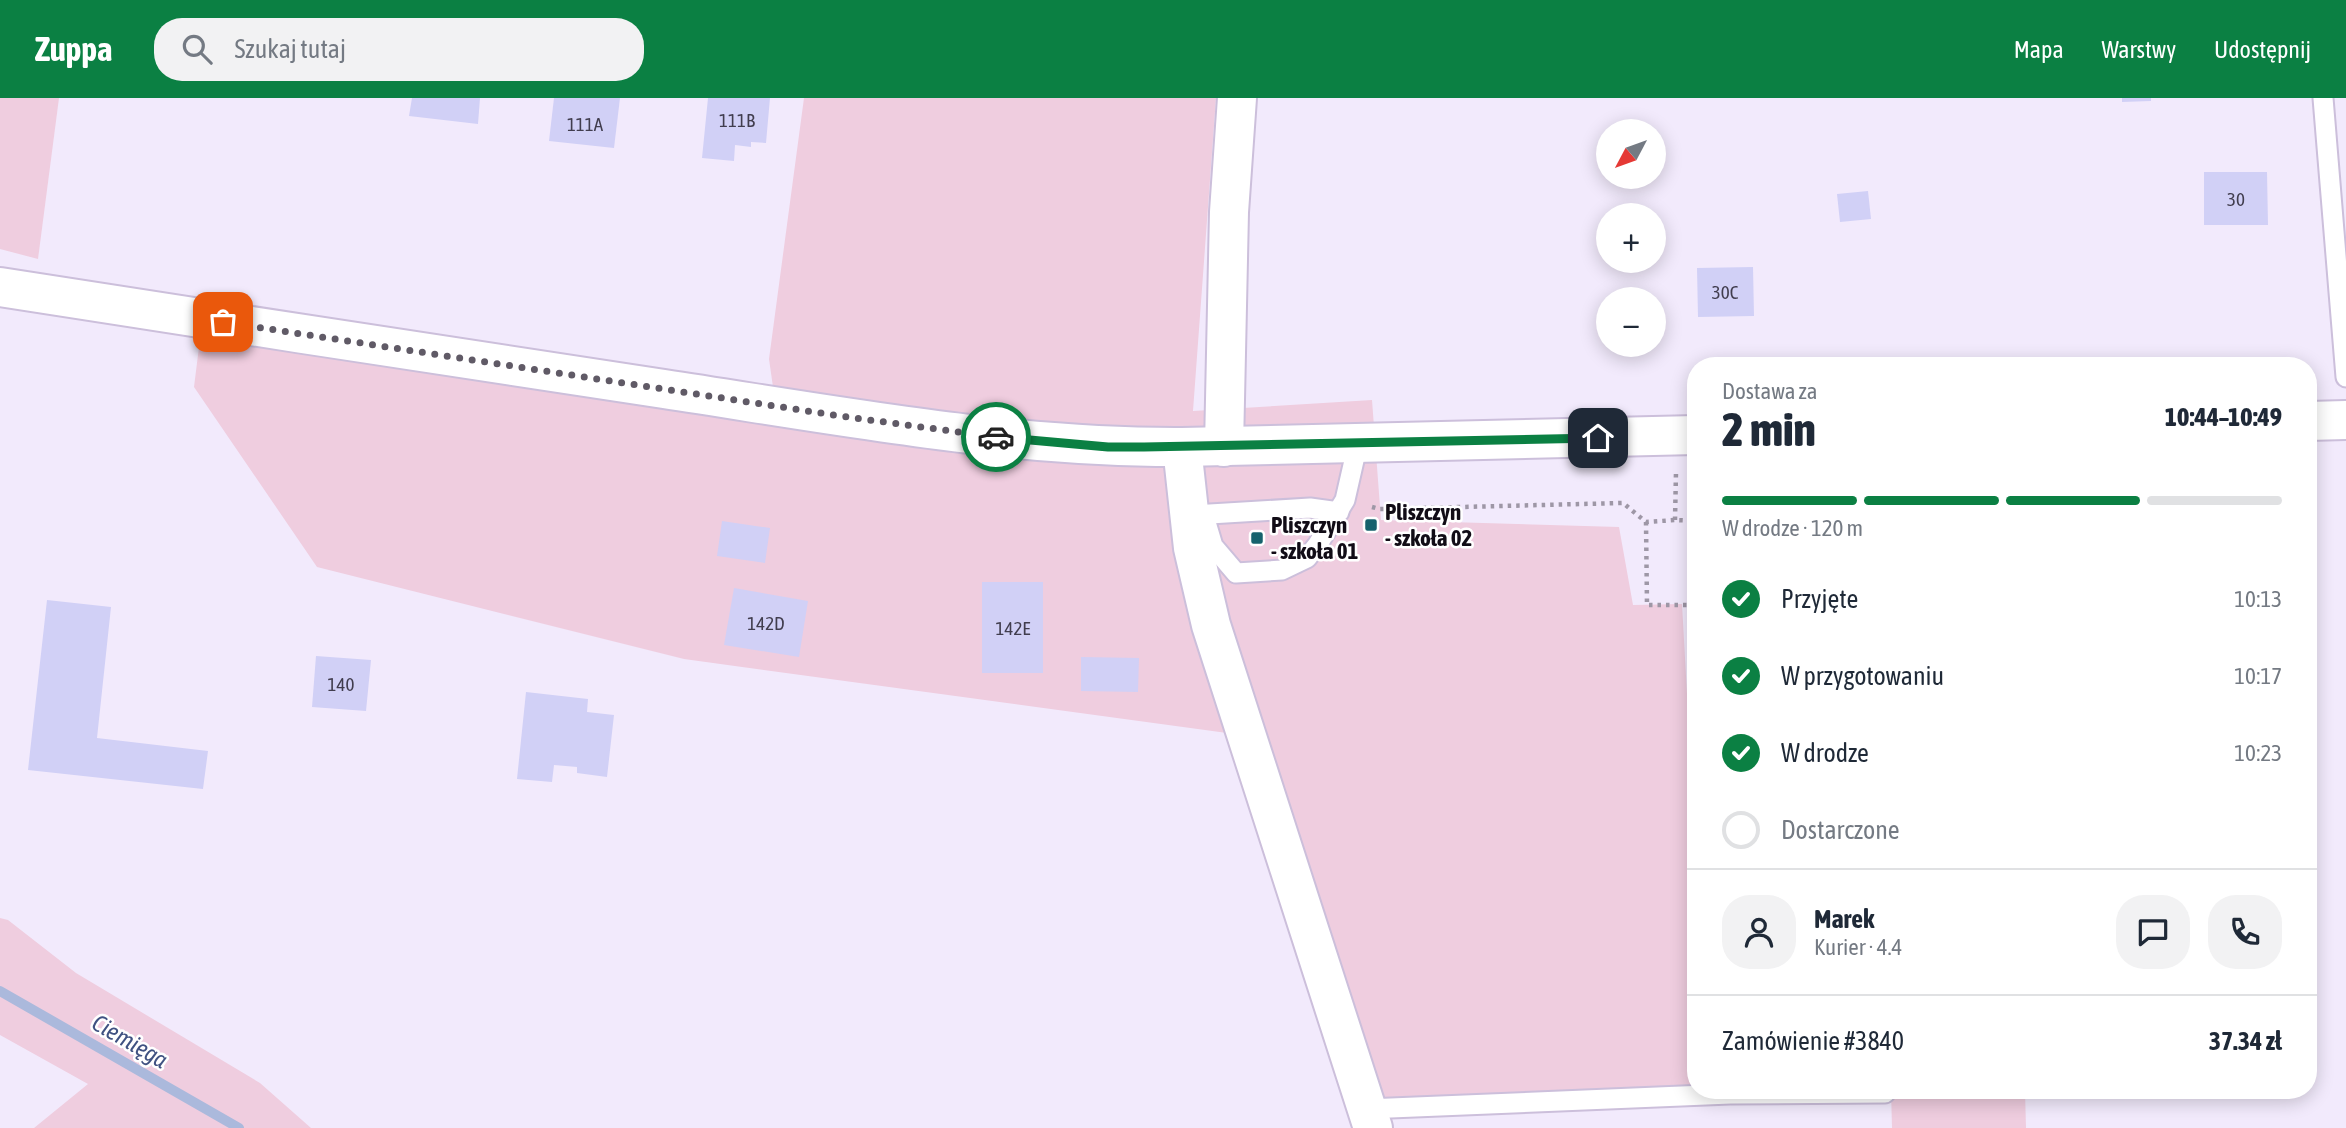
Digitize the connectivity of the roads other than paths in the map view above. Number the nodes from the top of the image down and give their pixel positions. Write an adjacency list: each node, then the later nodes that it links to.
1 (1237, 98): 10 (street)
2 (2323, 98): 4 (lane)
3 (0, 288): 9 (street)
4 (2346, 377)
5 (2346, 420): 6 (street)
6 (2317, 421)
7 (1686, 435): 8 (street)
8 (1358, 443): 10 (street); 11 (lane)
9 (1182, 447): 10 (street); 12 (street)
10 (1224, 447)
11 (1339, 512): 12 (lane); 12 (lane)
12 (1196, 515): 14 (street)
13 (1687, 1097): 14 (lane)
14 (1370, 1119)

